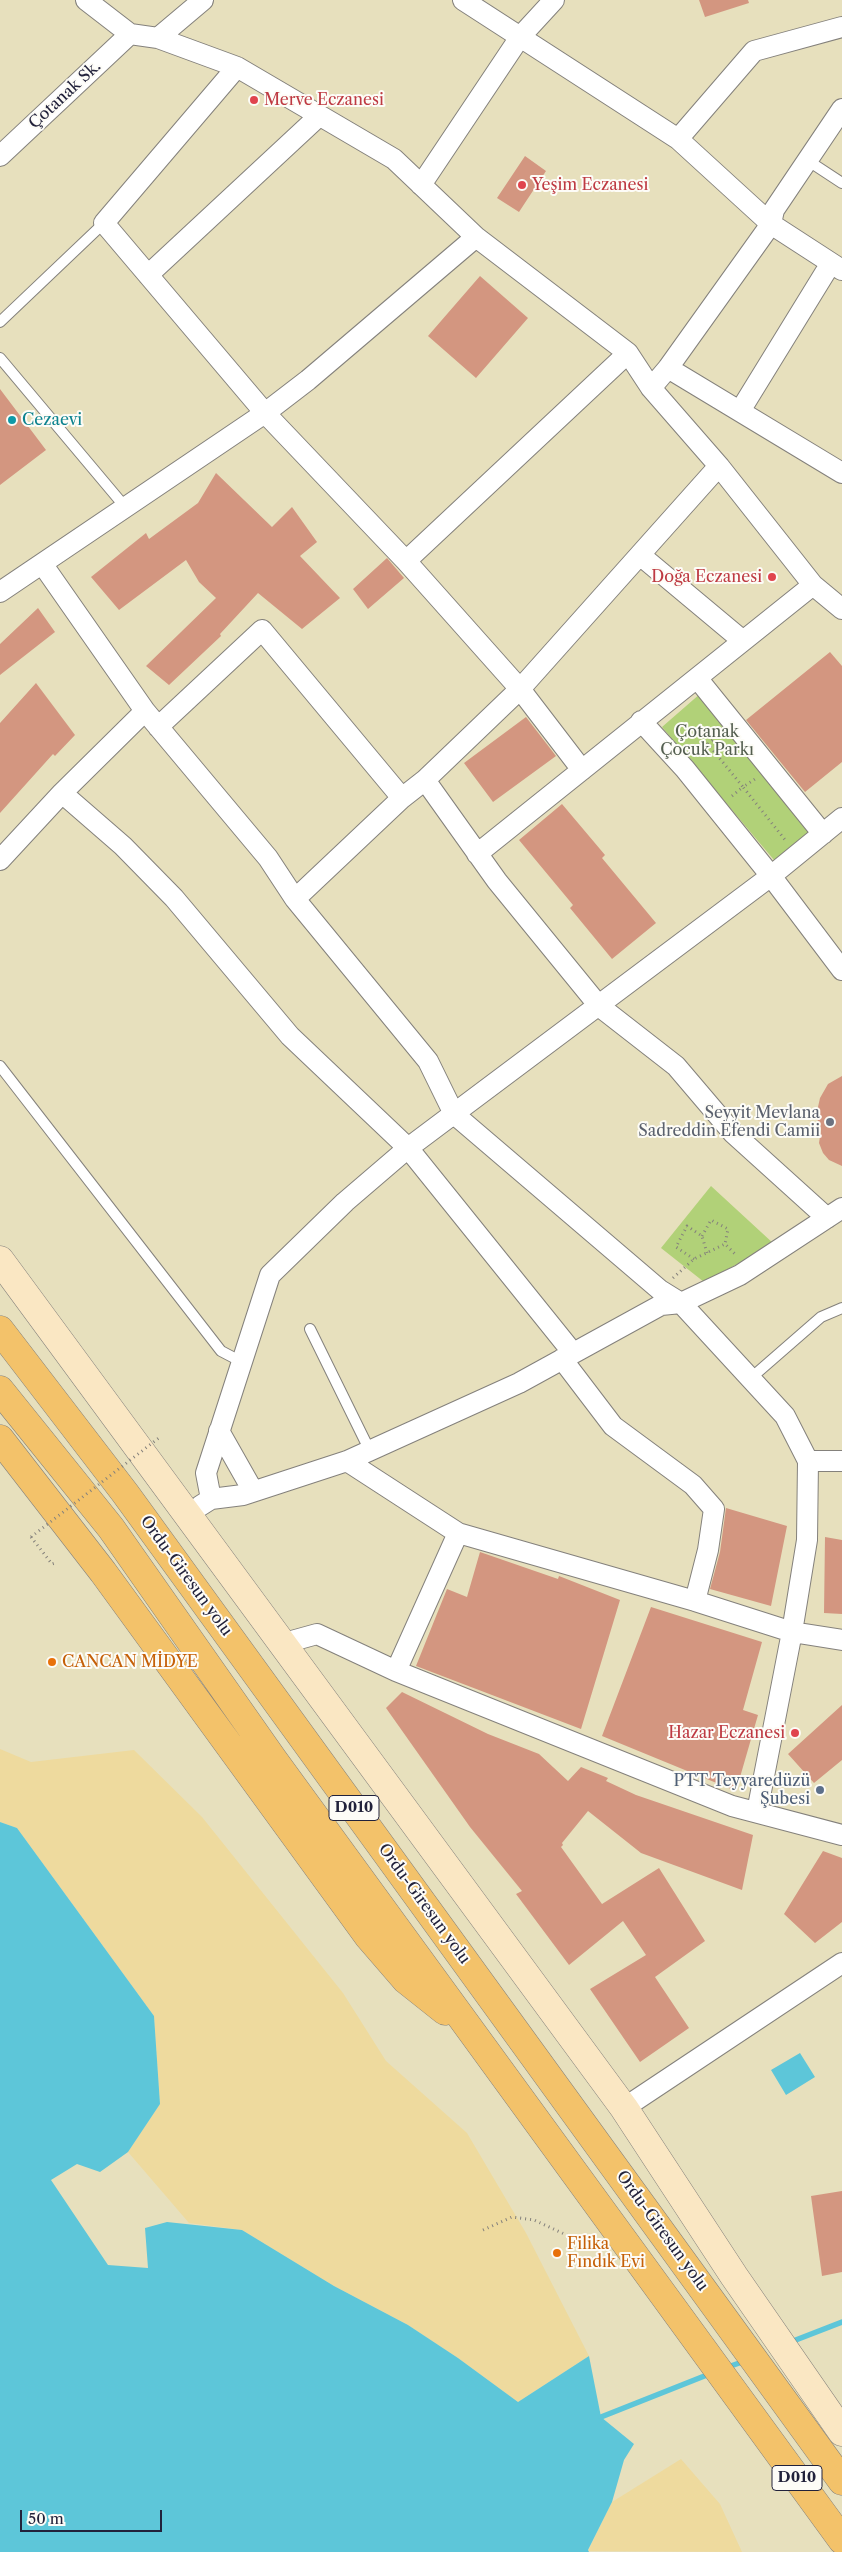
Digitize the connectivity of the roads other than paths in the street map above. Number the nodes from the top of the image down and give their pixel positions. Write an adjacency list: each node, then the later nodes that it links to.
1 (86, 0): 6 (street)
2 (203, 0): 8 (street)
3 (464, 0): 7 (street)
4 (554, 0): 7 (street)
5 (842, 27): 12 (street)
6 (130, 34): 8 (street); 13 (street, Çotanak Sk.)
7 (520, 36): 12 (street); 16 (street)
8 (158, 38): 9 (street)
9 (237, 68): 11 (street); 17 (street)
10 (842, 109): 14 (street)
11 (320, 116): 16 (street); 21 (street)
12 (678, 139): 18 (street)
13 (0, 156)
14 (807, 160): 15 (lane); 18 (street)
15 (842, 183)
16 (421, 185): 19 (street)
17 (104, 223): 21 (street); 22 (lane)
18 (771, 224): 20 (street); 25 (street)
19 (476, 237): 23 (street); 28 (street)
20 (837, 266): 27 (street)
21 (148, 275): 28 (street)
22 (0, 322)
23 (628, 353): 26 (street); 33 (street)
24 (0, 358): 31 (lane)
25 (668, 368): 26 (street); 27 (street)
26 (651, 388): 29 (street)
27 (740, 411): 30 (street)
28 (265, 413): 31 (street); 33 (street)
29 (718, 466): 32 (street); 35 (street)
30 (842, 473)
31 (126, 508): 34 (street)
32 (640, 555): 38 (street); 40 (street)
33 (406, 561): 40 (street)
34 (43, 565): 36 (street); 41 (street)
35 (813, 585): 37 (street); 38 (street)
36 (0, 592)
37 (842, 609)
38 (743, 641): 39 (street)
39 (696, 678): 42 (street); 49 (street)
40 (520, 689): 44 (street); 45 (street)
41 (145, 711): 43 (street); 46 (street)
42 (641, 721): 44 (street); 52 (street)
43 (158, 727): 47 (street); 53 (street)
44 (582, 770): 50 (street)
45 (425, 780): 47 (street); 50 (street)
46 (62, 793): 51 (street); 58 (street)
47 (402, 798): 53 (street)
48 (842, 818): 49 (street)
49 (823, 834): 52 (street)
50 (477, 854): 55 (street)
51 (0, 860)
52 (771, 876): 54 (street); 55 (street)
53 (296, 899): 57 (street)
54 (842, 970)
55 (599, 1006): 57 (street); 59 (street)
56 (0, 1066): 66 (lane)
57 (454, 1114): 58 (street); 61 (street)
58 (408, 1148): 65 (street); 66 (street)
59 (835, 1213): 61 (street)
60 (0, 1260): 77 (street)
61 (682, 1303): 65 (street); 67 (street)
62 (842, 1308): 67 (lane)
63 (0, 1330): 90 (highway, Ordu-Giresun yolu / D010)
64 (310, 1330): 71 (lane)
65 (568, 1356): 71 (street); 79 (street)
66 (242, 1362): 69 (street)
67 (751, 1378): 73 (street)
68 (0, 1390): 87 (highway, Ordu-Giresun yolu / D010)
69 (219, 1431): 75 (street); 76 (street)
70 (0, 1439): 87 (highway)
71 (370, 1451): 72 (street)
72 (347, 1461): 75 (street); 78 (street)
73 (808, 1461): 74 (street); 80 (street)
74 (842, 1461)
75 (253, 1491): 76 (street)
76 (211, 1499): 77 (street)
77 (187, 1516): 82 (street)
78 (458, 1533): 79 (street); 83 (street)
79 (695, 1601): 80 (street)
80 (792, 1632): 81 (street); 84 (street)
81 (842, 1640)
82 (281, 1644): 83 (street); 88 (street)
83 (396, 1671): 84 (street)
84 (757, 1812): 85 (street)
85 (842, 1835)
86 (842, 1963): 88 (street)
87 (472, 2033): 91 (highway, Ordu-Giresun yolu / D010)
88 (624, 2108): 89 (street)
89 (842, 2432)
90 (842, 2481)
91 (842, 2540)

